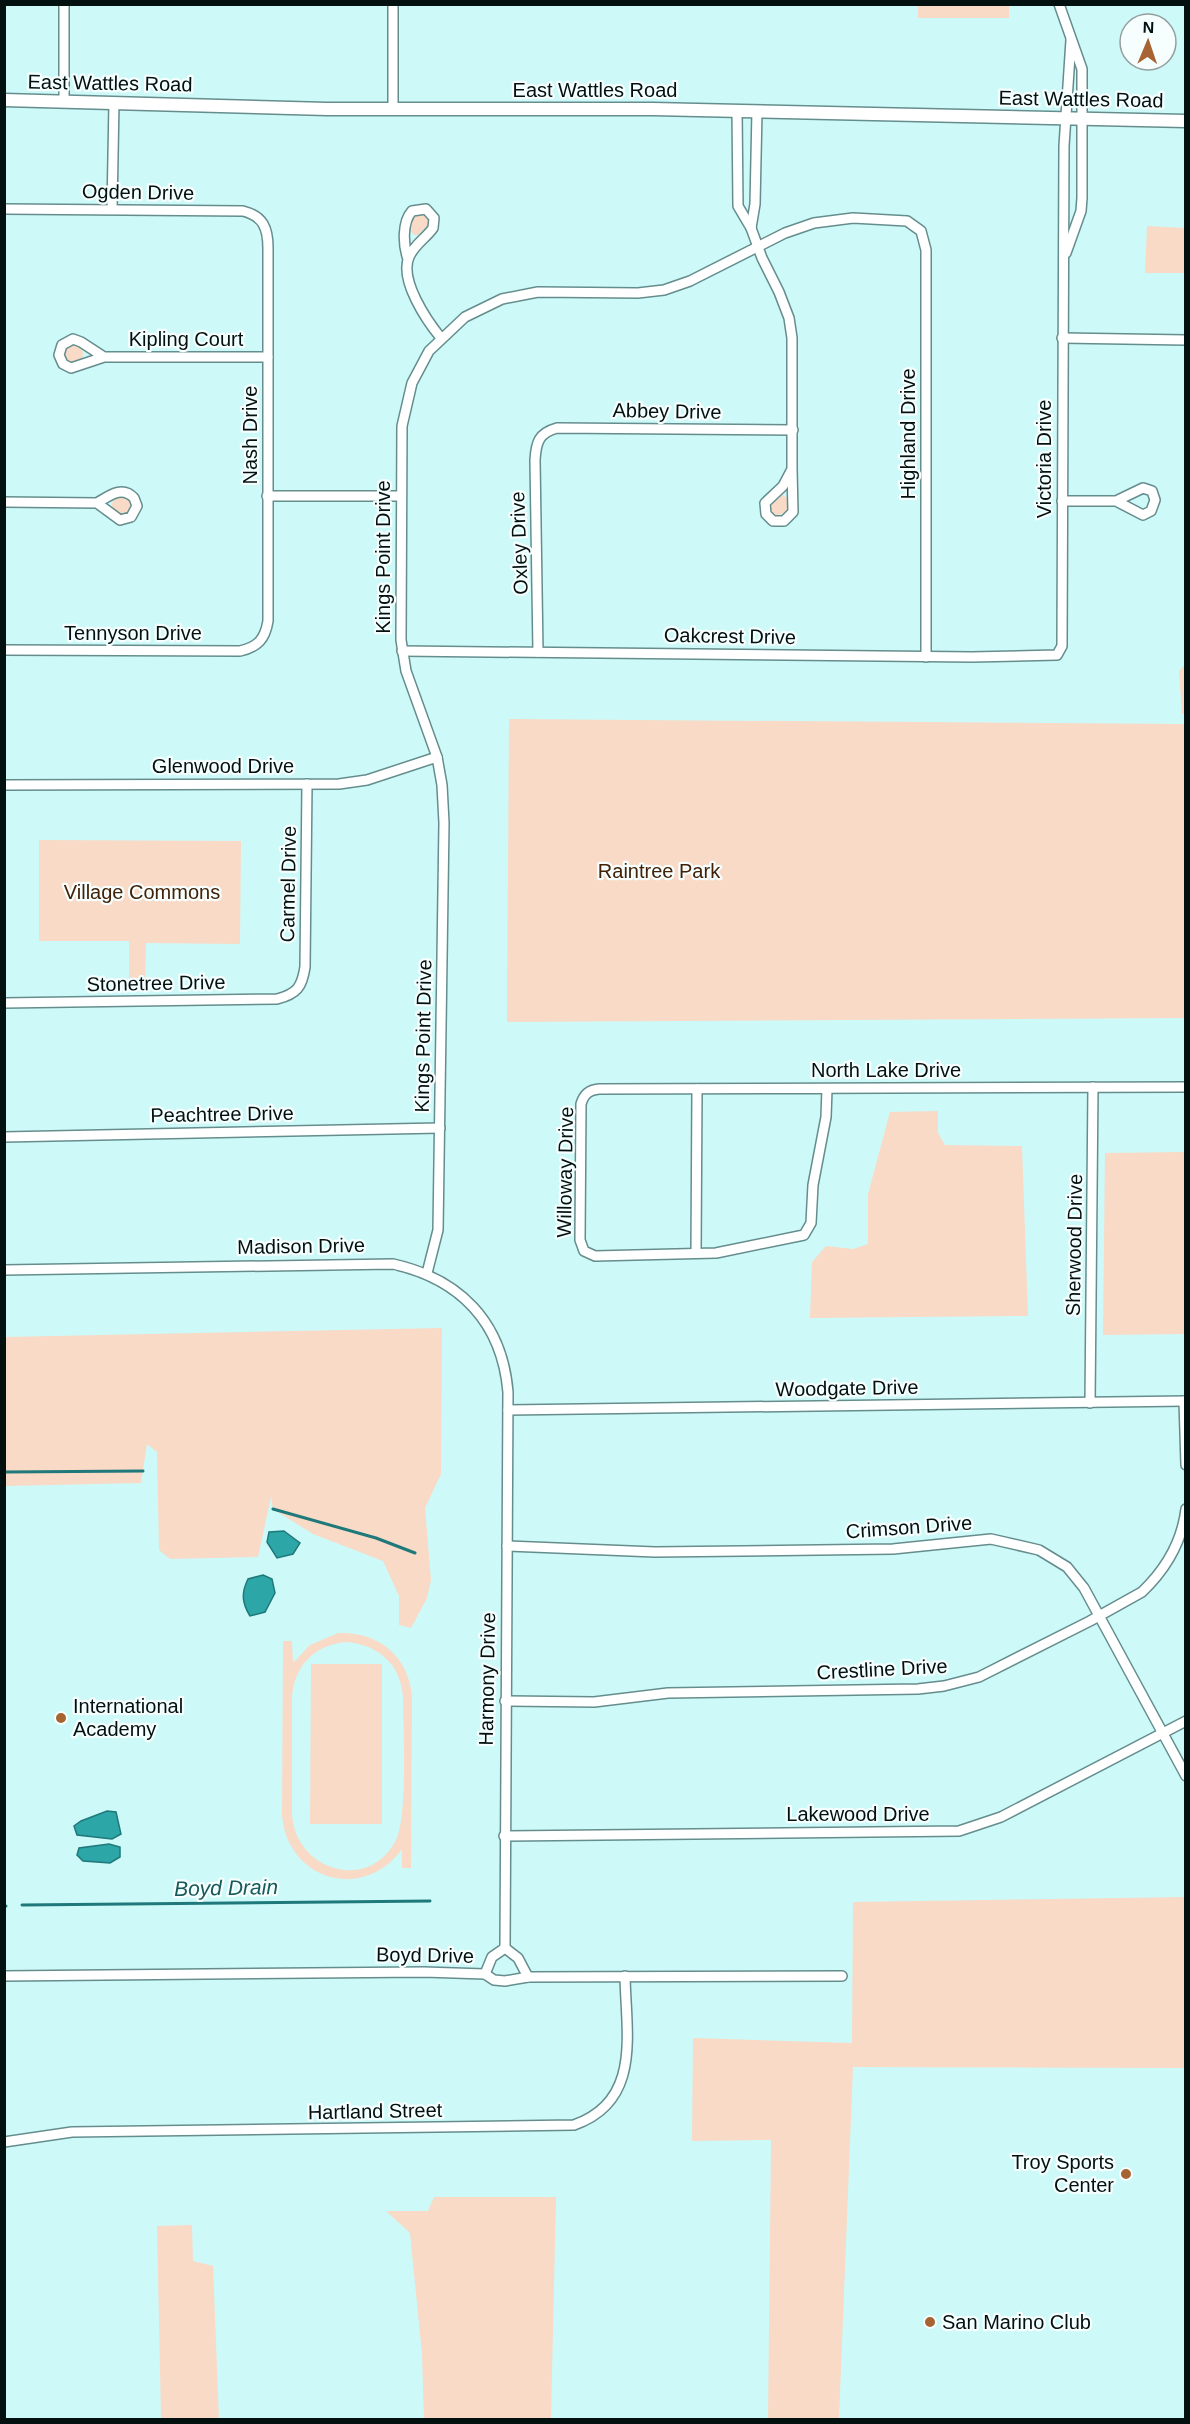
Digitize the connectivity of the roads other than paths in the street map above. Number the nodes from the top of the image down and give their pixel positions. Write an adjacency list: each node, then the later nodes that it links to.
1 (64, 4): 6 (street)
2 (393, 4): 8 (street)
3 (1059, 4): 4 (street, Victoria Drive)
4 (1071, 40): 11 (street, Victoria Drive); 12 (street, Victoria Drive)
5 (4, 100): 6 (main road, East Wattles Road)
6 (64, 101): 7 (main road, East Wattles Road)
7 (114, 102): 8 (main road, East Wattles Road); 15 (street)
8 (393, 109): 9 (main road, East Wattles Road)
9 (737, 110): 10 (main road, East Wattles Road); 18 (street)
10 (758, 111): 11 (main road, East Wattles Road); 18 (street)
11 (1066, 118): 12 (main road, East Wattles Road); 21 (street, Victoria Drive)
12 (1083, 118): 13 (main road, East Wattles Road); 21 (street, Victoria Drive)
13 (1185, 122)
14 (4, 208): 15 (street, Ogden Drive)
15 (112, 209): 17 (street, Ogden Drive)
16 (907, 220): 19 (street, Kings Point Drive); 41 (street, Highland Drive)
17 (265, 226): 26 (street, Nash Drive)
18 (751, 228): 19 (street)
19 (758, 247): 22 (street, Kings Point Drive); 27 (street)
20 (408, 259): 20 (street); 22 (street)
21 (1063, 261): 23 (street, Victoria Drive)
22 (441, 338): 31 (street, Kings Point Drive)
23 (1062, 338): 24 (street); 32 (street, Victoria Drive)
24 (1185, 340)
25 (104, 357): 25 (street, Kipling Court); 26 (street, Kipling Court)
26 (268, 357): 30 (street, Nash Drive)
27 (793, 430): 28 (street, Abbey Drive); 29 (street)
28 (542, 434): 39 (street, Oxley Drive)
29 (792, 469): 29 (street)
30 (267, 496): 31 (street); 36 (street, Nash Drive)
31 (401, 496): 38 (street, Kings Point Drive)
32 (1062, 501): 33 (street); 40 (street, Victoria Drive)
33 (1116, 501)
34 (4, 502): 35 (street)
35 (97, 503)
36 (259, 643): 37 (street, Tennyson Drive)
37 (4, 650)
38 (402, 651): 39 (street, Oakcrest Drive); 42 (street, Kings Point Drive)
39 (538, 652): 41 (street, Oakcrest Drive)
40 (1057, 655): 41 (street, Oakcrest Drive)
41 (926, 657)
42 (437, 757): 43 (street, Glenwood Drive); 52 (street, Kings Point Drive)
43 (307, 784): 44 (street, Glenwood Drive); 45 (street, Carmel Drive)
44 (4, 785)
45 (303, 984): 46 (street, Stonetree Drive)
46 (4, 1003)
47 (1185, 1086): 48 (street, North Lake Drive)
48 (1093, 1087): 50 (street, North Lake Drive); 58 (street, Sherwood Drive)
49 (697, 1089): 50 (street, North Lake Drive); 51 (street, North Lake Drive); 54 (street)
50 (827, 1089): 54 (street)
51 (587, 1093): 54 (street, Willoway Drive)
52 (440, 1128): 53 (street, Peachtree Drive); 56 (street, Kings Point Drive)
53 (4, 1137)
54 (696, 1254)
55 (4, 1270): 56 (street, Madison Drive)
56 (427, 1273): 59 (street, Madison Drive)
57 (1185, 1401): 58 (street, Woodgate Drive); 60 (street)
58 (1090, 1403): 59 (street, Woodgate Drive)
59 (508, 1410): 62 (street, Harmony Drive)
60 (1185, 1465)
61 (1185, 1509): 63 (street, Crestline Drive)
62 (507, 1546): 63 (street, Crimson Drive); 64 (street, Harmony Drive)
63 (1101, 1615): 64 (street, Crestline Drive); 66 (street, Crimson Drive)
64 (505, 1701): 68 (street, Harmony Drive)
65 (1185, 1721): 66 (street, Lakewood Drive)
66 (1162, 1734): 67 (street, Crimson Drive); 68 (street, Lakewood Drive)
67 (1185, 1776)
68 (504, 1836): 69 (street, Harmony Drive)
69 (505, 1948): 70 (street); 74 (street)
70 (485, 1974): 73 (street, Boyd Drive); 74 (street, Boyd Drive)
71 (625, 1976): 72 (street, Boyd Drive); 74 (street, Boyd Drive); 75 (street, Hartland Street)
72 (842, 1976)
73 (4, 1977)
74 (528, 1977)
75 (4, 2142)

